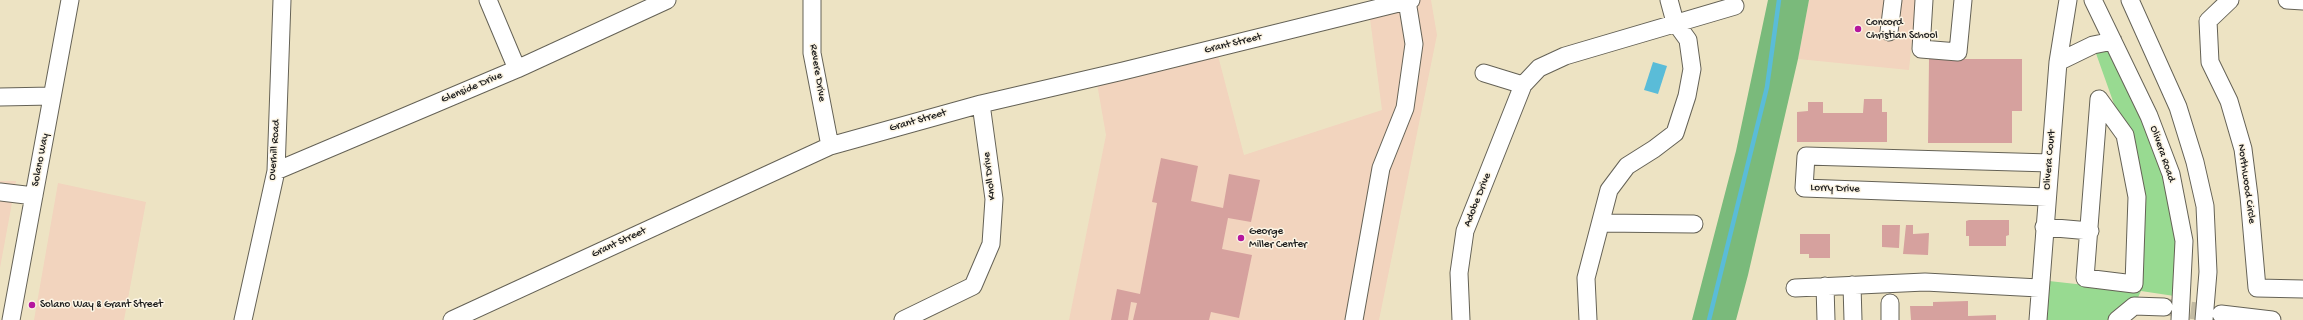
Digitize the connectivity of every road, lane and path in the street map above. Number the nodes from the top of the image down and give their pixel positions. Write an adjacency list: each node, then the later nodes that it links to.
1 (70, 0): 25 (street, Solano Way)
2 (282, 0): 30 (street, Overhill Road)
3 (488, 0): 22 (street)
4 (667, 0): 22 (street, Glenside Drive)
5 (812, 0): 28 (street, Revere Drive)
6 (1669, 0): 18 (street)
7 (1893, 0): 19 (street)
8 (1924, 0): 9 (street)
9 (1963, 0)
10 (2068, 0): 21 (street, Olivera Court)
11 (2094, 0): 20 (street, Olivera Road)
12 (2130, 0): 59 (street)
13 (2230, 0): 42 (street, Northwood Circle)
14 (2287, 0): 16 (street)
15 (1402, 1): 27 (street, Grant Street); 50 (street)
16 (2303, 1)
17 (1735, 6): 18 (street, Adobe Drive)
18 (1675, 22): 24 (street, Adobe Drive); 34 (street)
19 (1889, 32)
20 (2113, 41): 21 (street); 58 (street, Olivera Road)
21 (2058, 62): 29 (street, Olivera Court)
22 (517, 69): 30 (street, Glenside Drive)
23 (1484, 73): 24 (street)
24 (1523, 85): 51 (street, Adobe Drive)
25 (52, 96): 26 (street); 32 (street, Solano Way)
26 (0, 97)
27 (981, 104): 28 (street, Grant Street); 49 (street, Knoll Drive)
28 (830, 146): 46 (street, Grant Street)
29 (2050, 163): 33 (street, Olivera Court); 33 (street, Lorry Drive)
30 (276, 171): 48 (street, Overhill Road)
31 (0, 192): 32 (street)
32 (34, 196): 47 (street, Solano Way)
33 (2047, 197): 36 (street, Olivera Court)
34 (1601, 223): 35 (street); 52 (street)
35 (1694, 224)
36 (2044, 227): 37 (street); 41 (street, Olivera Court)
37 (2090, 231): 37 (street)
38 (1852, 285): 39 (street); 41 (street); 54 (street)
39 (1825, 286): 40 (street); 53 (street)
40 (1795, 288)
41 (2039, 288): 56 (street, Olivera Court)
42 (2303, 289)
43 (1890, 303): 55 (street)
44 (2164, 307): 57 (street)
45 (2222, 314): 60 (street)
46 (458, 319)
47 (11, 320)
48 (243, 320)
49 (903, 320)
50 (1354, 320)
51 (1461, 320)
52 (1588, 320)
53 (1826, 320)
54 (1853, 320)
55 (1890, 320)
56 (2038, 320)
57 (2117, 320)
58 (2180, 320)
59 (2204, 320)
60 (2272, 320)

